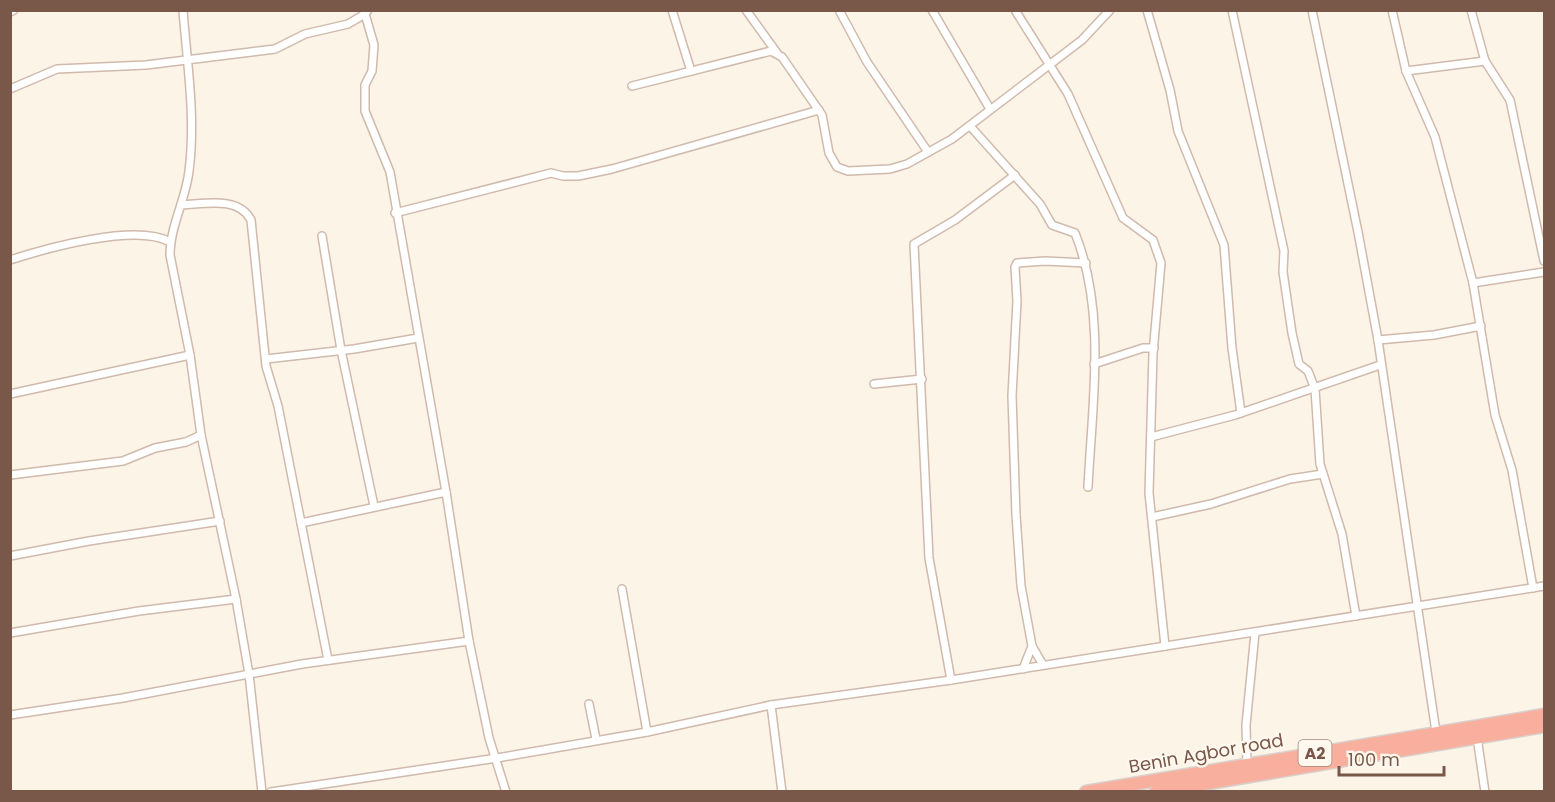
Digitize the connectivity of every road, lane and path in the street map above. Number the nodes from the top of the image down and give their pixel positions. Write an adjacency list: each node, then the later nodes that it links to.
1 (183, 10): 15 (street)
2 (672, 10): 18 (street)
3 (746, 10): 14 (street)
4 (839, 10): 25 (street)
5 (932, 10): 22 (street)
6 (1015, 10): 17 (street)
7 (1110, 10): 17 (street)
8 (1147, 10): 49 (street)
9 (1232, 10): 47 (street)
10 (1312, 10): 38 (street)
11 (1392, 10): 19 (street)
12 (1471, 10): 16 (street)
13 (365, 12): 15 (street); 28 (street)
14 (777, 53): 18 (street); 23 (street)
15 (188, 59): 21 (street); 27 (street)
16 (1485, 61): 19 (street); 32 (street)
17 (1048, 65): 22 (street); 39 (street)
18 (691, 70): 20 (street)
19 (1406, 71): 35 (street)
20 (632, 86)
21 (10, 89)
22 (990, 109): 24 (street)
23 (819, 110): 25 (street); 28 (street)
24 (970, 126): 25 (street); 26 (street)
25 (928, 152)
26 (1015, 176): 33 (street); 45 (street)
27 (182, 205): 30 (street); 42 (street)
28 (396, 213): 37 (street)
29 (322, 236): 40 (street)
30 (170, 242): 31 (street); 41 (street)
31 (10, 260)
32 (1545, 261)
33 (1086, 263): 43 (street); 70 (street)
34 (1545, 272): 35 (street)
35 (1473, 283): 36 (street)
36 (1481, 326): 38 (street); 62 (street)
37 (417, 338): 40 (street); 55 (street)
38 (1378, 340): 44 (street)
39 (1154, 348): 43 (street); 51 (street)
40 (341, 350): 42 (street); 56 (street)
41 (190, 355): 48 (street); 50 (street)
42 (266, 359): 59 (street)
43 (1094, 364): 54 (street)
44 (1380, 365): 47 (street); 65 (street)
45 (922, 379): 46 (street); 76 (street)
46 (874, 384)
47 (1315, 389): 49 (street); 52 (street)
48 (10, 394)
49 (1240, 413): 51 (street)
50 (201, 435): 53 (street); 58 (street)
51 (1151, 437): 57 (street)
52 (1323, 474): 57 (street); 66 (street)
53 (10, 476)
54 (1088, 487)
55 (446, 492): 56 (street); 69 (street)
56 (374, 506): 59 (street)
57 (1152, 517): 71 (street)
58 (220, 521): 60 (street); 64 (street)
59 (301, 523): 72 (street)
60 (10, 556)
61 (1545, 586): 62 (street)
62 (1533, 588): 65 (street)
63 (622, 589): 82 (street)
64 (236, 599): 67 (street); 75 (street)
65 (1420, 606): 66 (street); 83 (street)
66 (1356, 616): 68 (street)
67 (10, 633)
68 (1255, 633): 71 (street); 87 (street)
69 (469, 641): 72 (street); 86 (street)
70 (1032, 646): 73 (street); 74 (street)
71 (1165, 646): 73 (street)
72 (328, 660): 75 (street)
73 (1043, 666): 74 (street)
74 (1023, 669): 76 (street)
75 (249, 674): 79 (street); 89 (street)
76 (951, 680): 78 (street)
77 (589, 704): 85 (street)
78 (771, 705): 82 (street); 92 (street)
79 (10, 715)
80 (1545, 715): 83 (highway, Benin Agbor road / A2)
81 (1545, 726): 84 (highway, Benin Agbor road / A2)
82 (647, 732): 85 (street)
83 (1437, 732): 87 (highway, Benin Agbor road / A2)
84 (1477, 736): 88 (highway, Benin Agbor road / A2); 95 (street)
85 (596, 739): 86 (street)
86 (497, 758): 90 (street); 91 (street)
87 (1247, 765): 88 (highway, Benin Agbor road / A2)
88 (1207, 782): 93 (highway, Benin Agbor road / A2); 94 (highway, Benin Agbor road / A2)
89 (262, 792)
90 (271, 792)
91 (506, 792)
92 (782, 792)
93 (1086, 792)
94 (1156, 792)
95 (1485, 792)

